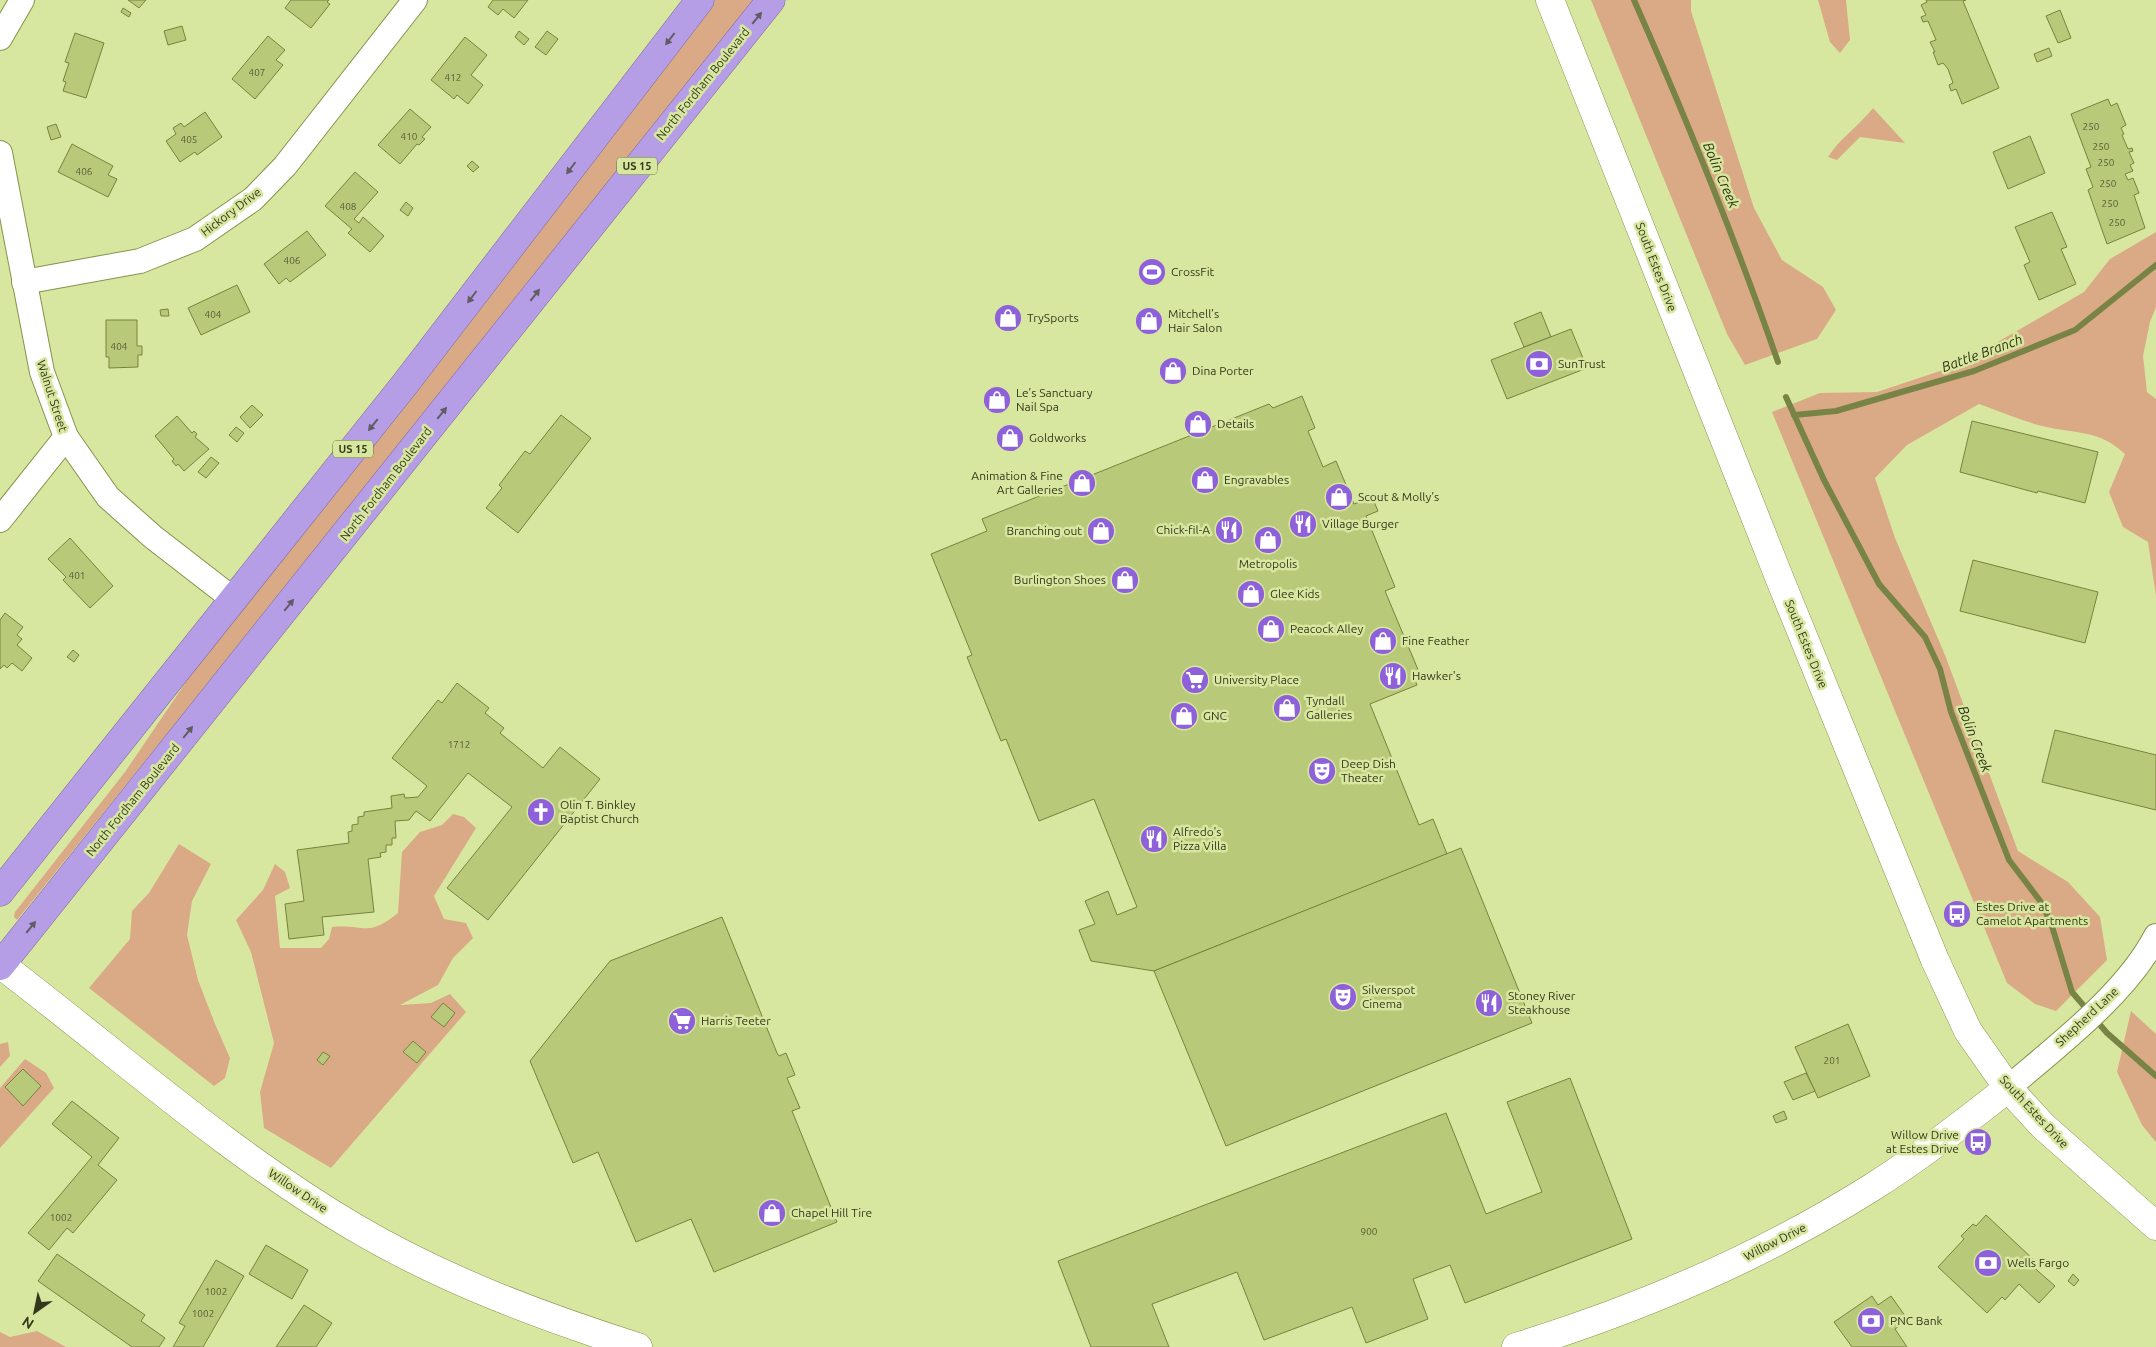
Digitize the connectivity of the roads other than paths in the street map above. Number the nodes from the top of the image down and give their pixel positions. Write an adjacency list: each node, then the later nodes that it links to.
1 (22, 0): 6 (street)
2 (415, 0): 8 (street, Hickory Drive)
3 (700, 0): 11 (highway, US 15, one-way to 11)
4 (771, 0): 14 (highway, North Fordham Boulevard / US 15, one-way to 4)
5 (1550, 0): 15 (main road, South Estes Drive)
6 (0, 38)
7 (0, 153): 8 (street, Walnut Street)
8 (24, 282): 9 (street, Walnut Street)
9 (66, 437): 10 (street); 11 (street, Walnut Street)
10 (0, 520)
11 (233, 599): 12 (highway, US 15)
12 (0, 892)
13 (2156, 936): 15 (street, Shepherd Lane)
14 (0, 965): 17 (main road, Willow Drive)
15 (2008, 1088): 16 (main road, South Estes Drive); 18 (main road, Willow Drive)
16 (2156, 1226)
17 (638, 1347)
18 (1516, 1347)

